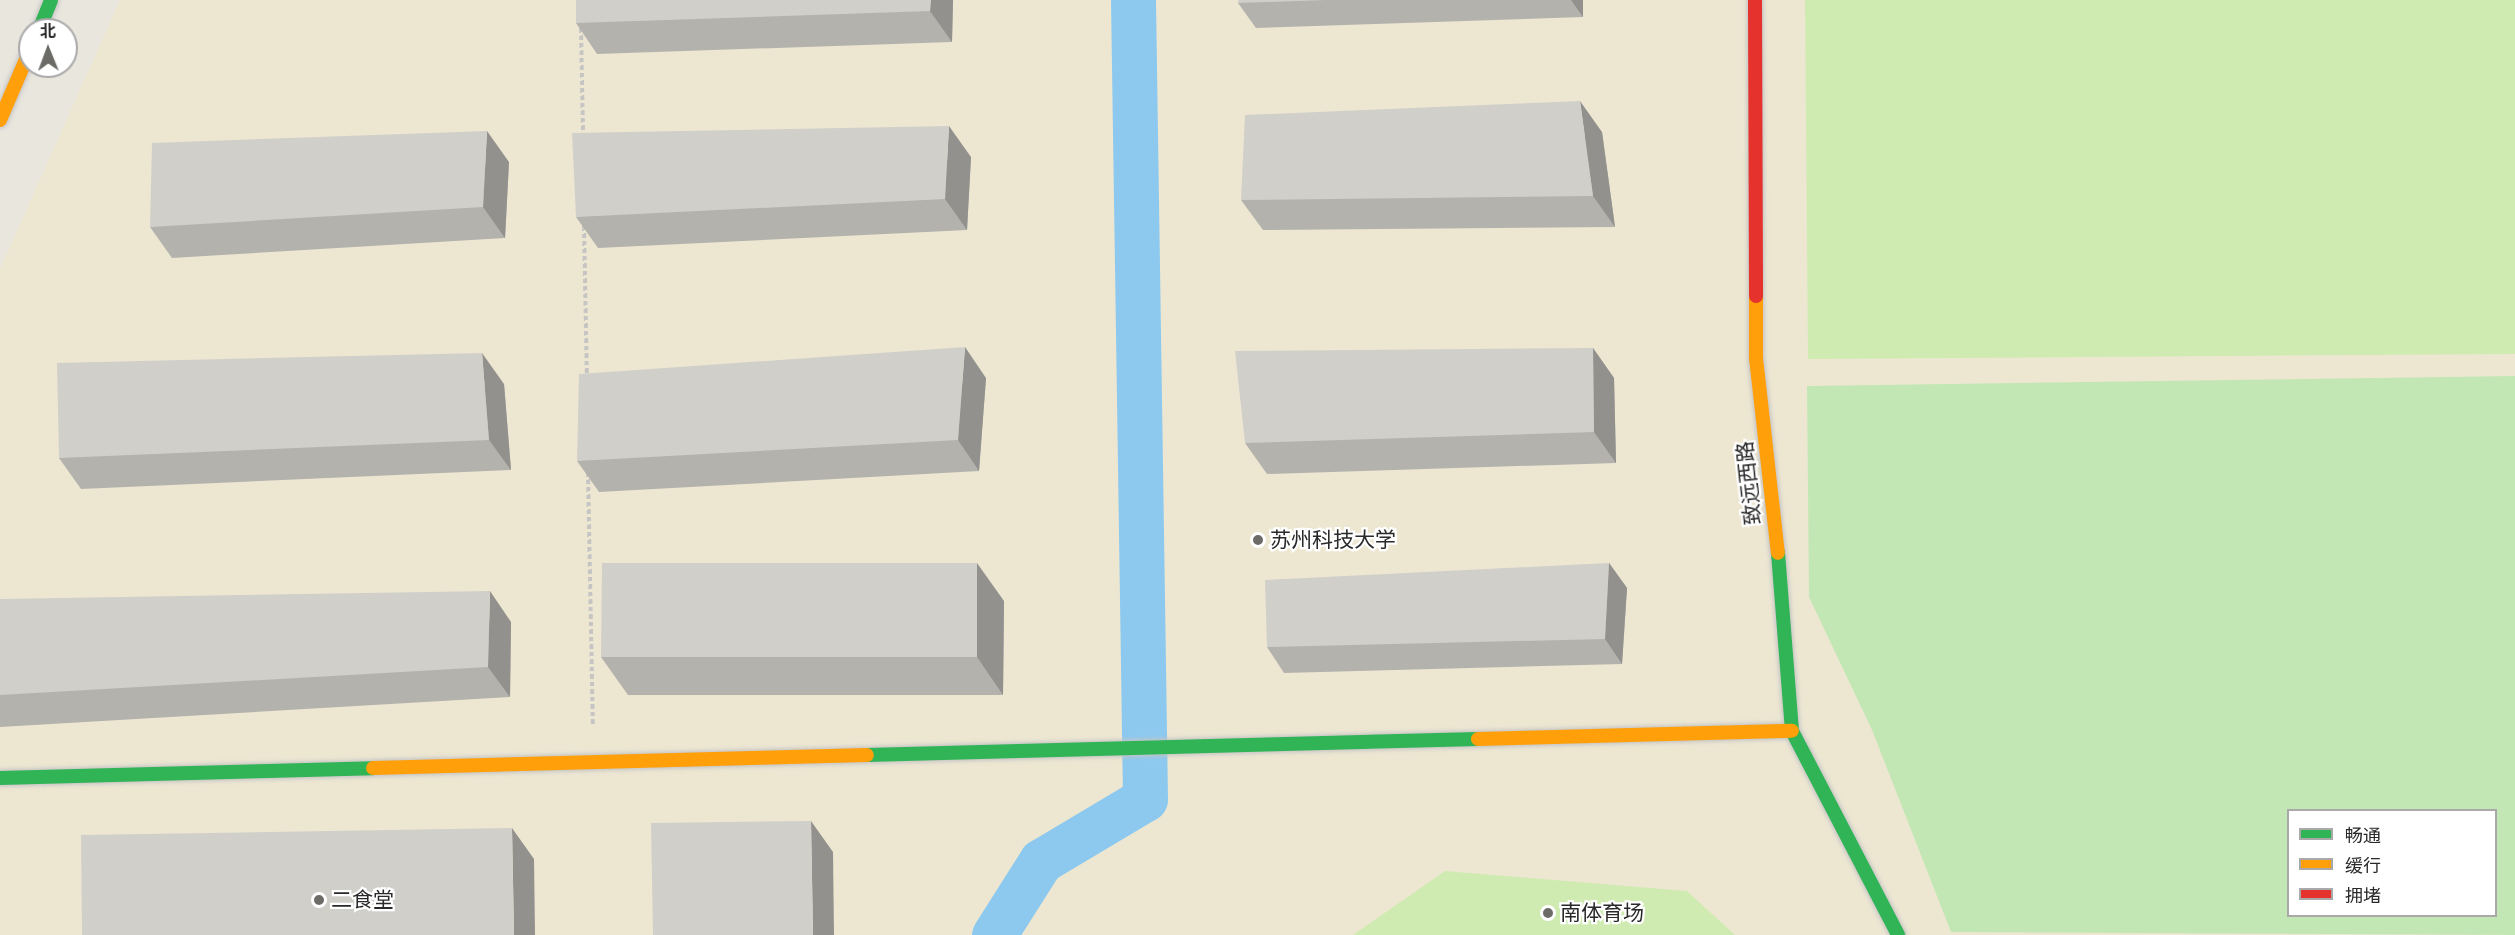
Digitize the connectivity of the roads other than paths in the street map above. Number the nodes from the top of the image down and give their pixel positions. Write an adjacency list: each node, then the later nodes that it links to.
1 (51, 0): 3 (street)
2 (1755, 0): 6 (street, 致远西路)
3 (44, 18)
4 (18, 78): 5 (street)
5 (0, 120)
6 (1792, 731): 7 (street); 8 (street, 致远西路)
7 (0, 778)
8 (1899, 935)

